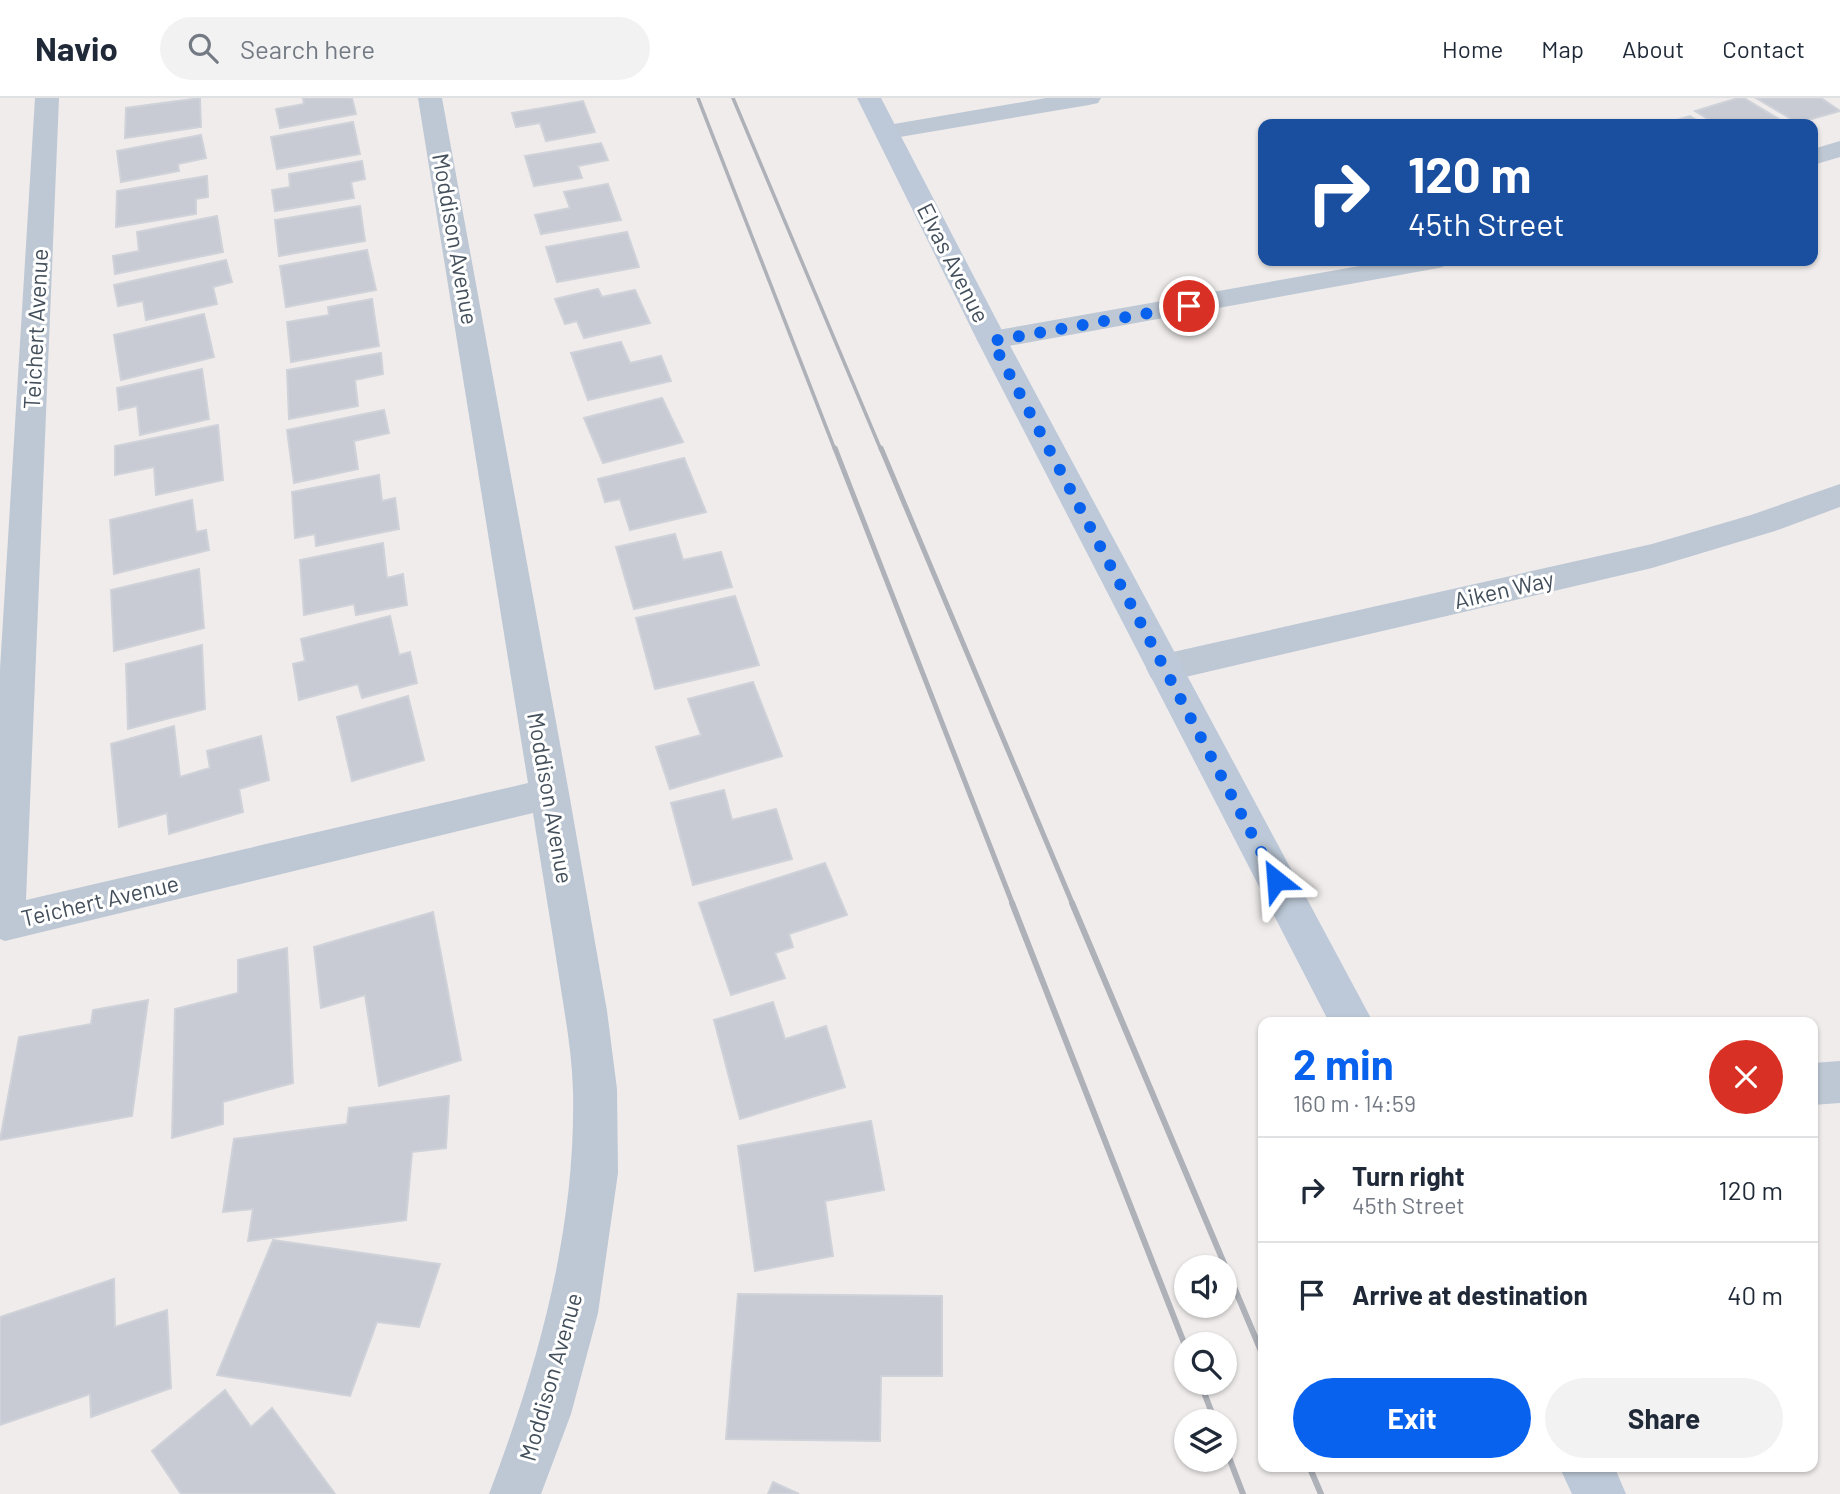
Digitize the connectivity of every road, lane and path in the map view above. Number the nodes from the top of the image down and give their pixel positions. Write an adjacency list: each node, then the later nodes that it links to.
1 (47, 98): 12 (street, Teichert Avenue)
2 (430, 98): 12 (street, Moddison Avenue)
3 (869, 98): 5 (street, Elvas Avenue)
4 (1089, 98): 5 (street)
5 (888, 132): 9 (street, Elvas Avenue)
6 (1840, 149): 7 (street)
7 (1818, 156)
8 (1405, 266): 9 (street)
9 (992, 341): 11 (street, Elvas Avenue)
10 (1840, 495): 11 (street, Aiken Way)
11 (1164, 668): 13 (street, Elvas Avenue)
12 (550, 793): 17 (street, Moddison Avenue)
13 (1348, 1017)
14 (1840, 1082): 15 (street)
15 (1818, 1084)
16 (1588, 1472): 18 (street)
17 (515, 1494)
18 (1600, 1494)

